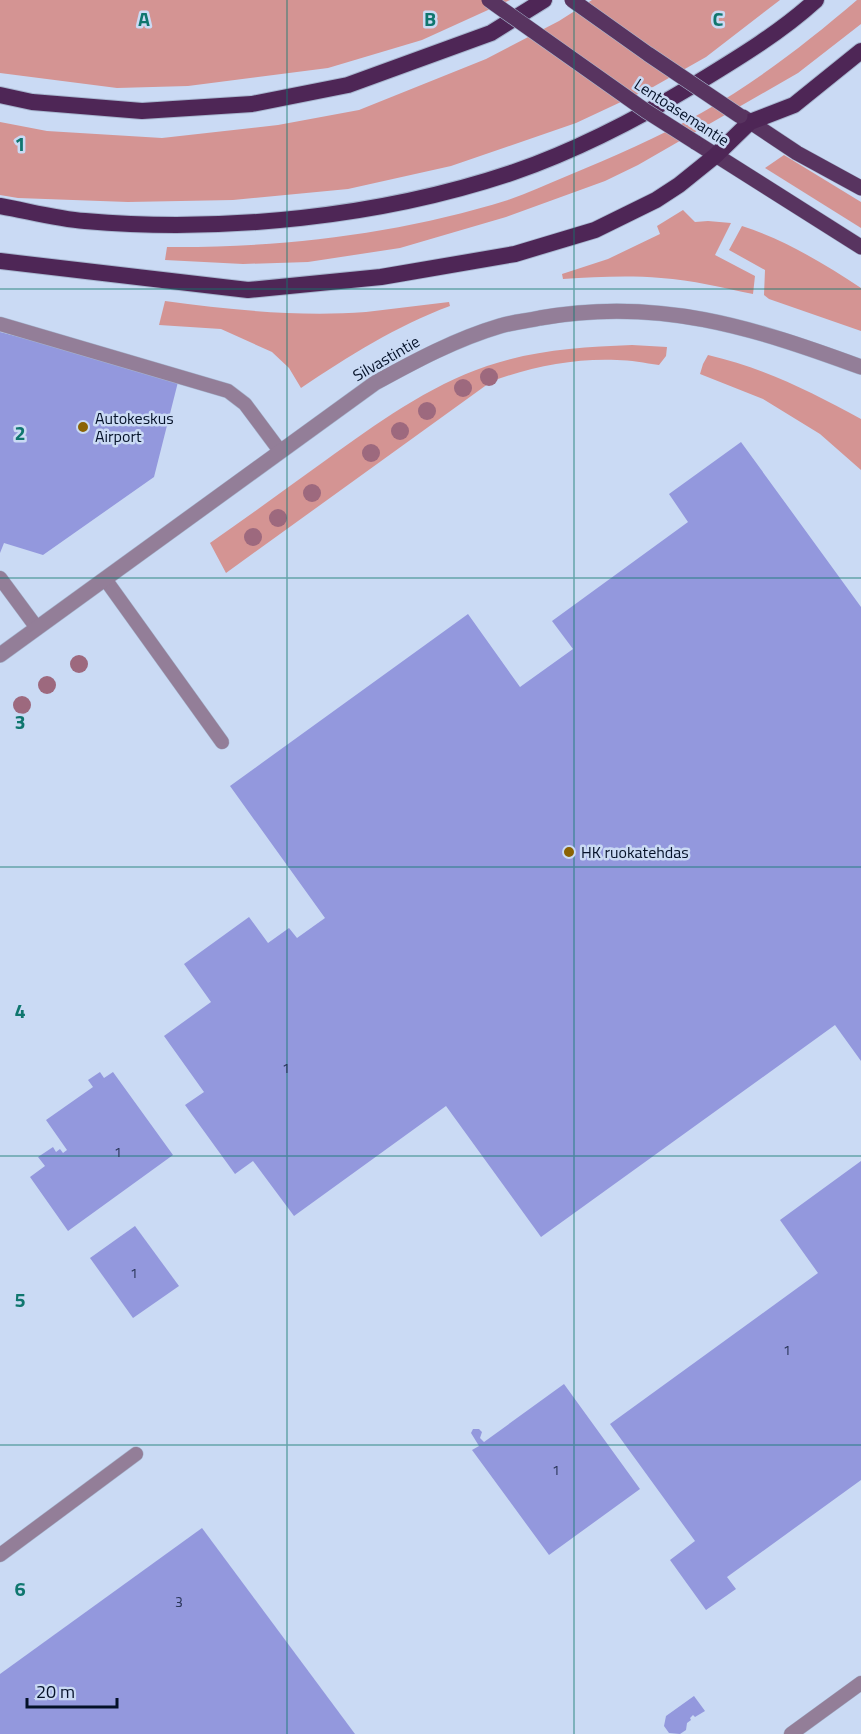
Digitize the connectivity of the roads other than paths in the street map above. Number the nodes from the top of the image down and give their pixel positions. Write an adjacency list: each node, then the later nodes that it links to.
1 (489, 0): 8 (main road, Lentoasemantie, bridge)
2 (544, 0): 6 (highway)
3 (572, 0): 7 (main road, Lentoasemantie, bridge)
4 (816, 0): 10 (highway)
5 (861, 51): 7 (highway)
6 (0, 95)
7 (745, 119): 8 (highway); 9 (main road, Lentoasemantie)
8 (715, 156): 11 (main road, Lentoasemantie); 12 (highway)
9 (861, 188)
10 (0, 206)
11 (861, 247)
12 (0, 261)
13 (0, 324): 15 (lane)
14 (861, 368): 15 (street, Silvastintie)
15 (280, 452): 17 (street, Silvastintie)
16 (0, 578): 18 (lane)
17 (105, 579): 18 (street, Silvastintie); 20 (lane)
18 (38, 628): 19 (street, Silvastintie)
19 (0, 655)
20 (222, 742)
21 (136, 1454): 22 (lane)
22 (0, 1555)
23 (861, 1683): 24 (lane)
24 (791, 1734)

